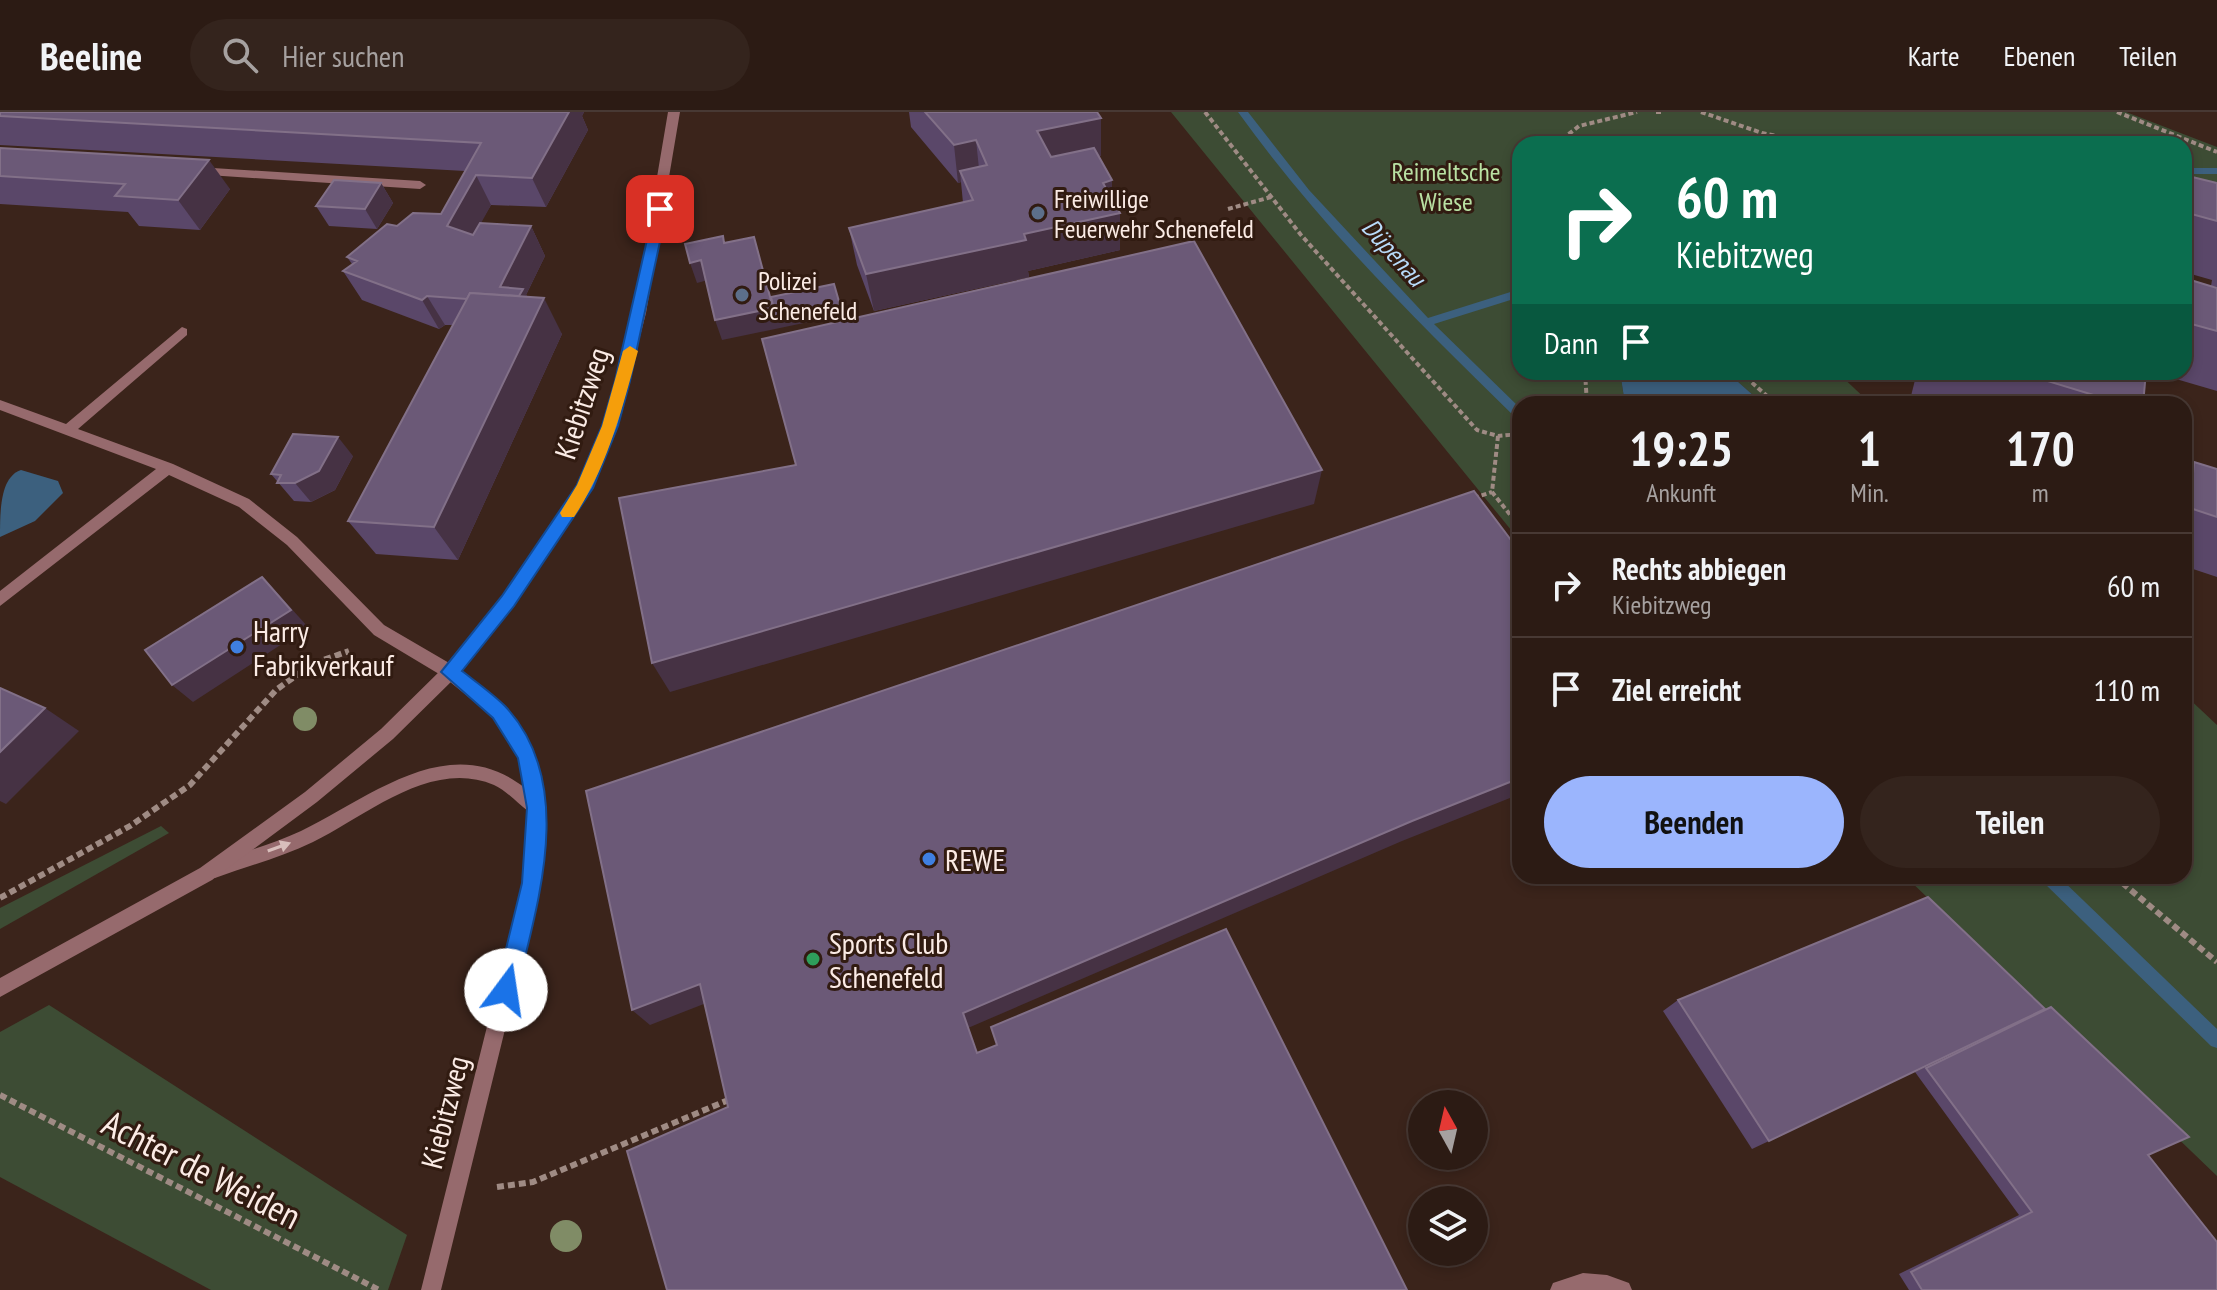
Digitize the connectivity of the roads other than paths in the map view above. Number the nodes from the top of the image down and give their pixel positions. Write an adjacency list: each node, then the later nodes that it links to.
1 (674, 112): 9 (street, Kiebitzweg)
2 (187, 170): 3 (street)
3 (420, 185)
4 (182, 332): 6 (street)
5 (0, 405): 6 (street)
6 (67, 431): 7 (street)
7 (168, 468): 8 (street); 9 (street)
8 (0, 600)
9 (450, 672): 10 (street, Kiebitzweg); 11 (street, Kiebitzweg)
10 (537, 808): 11 (street, Kiebitzweg, one-way to 10); 13 (street, Kiebitzweg)
11 (206, 874): 12 (street, Kiebitzweg)
12 (0, 988)
13 (431, 1290)
14 (1560, 1290): 15 (street)
15 (1622, 1290)

